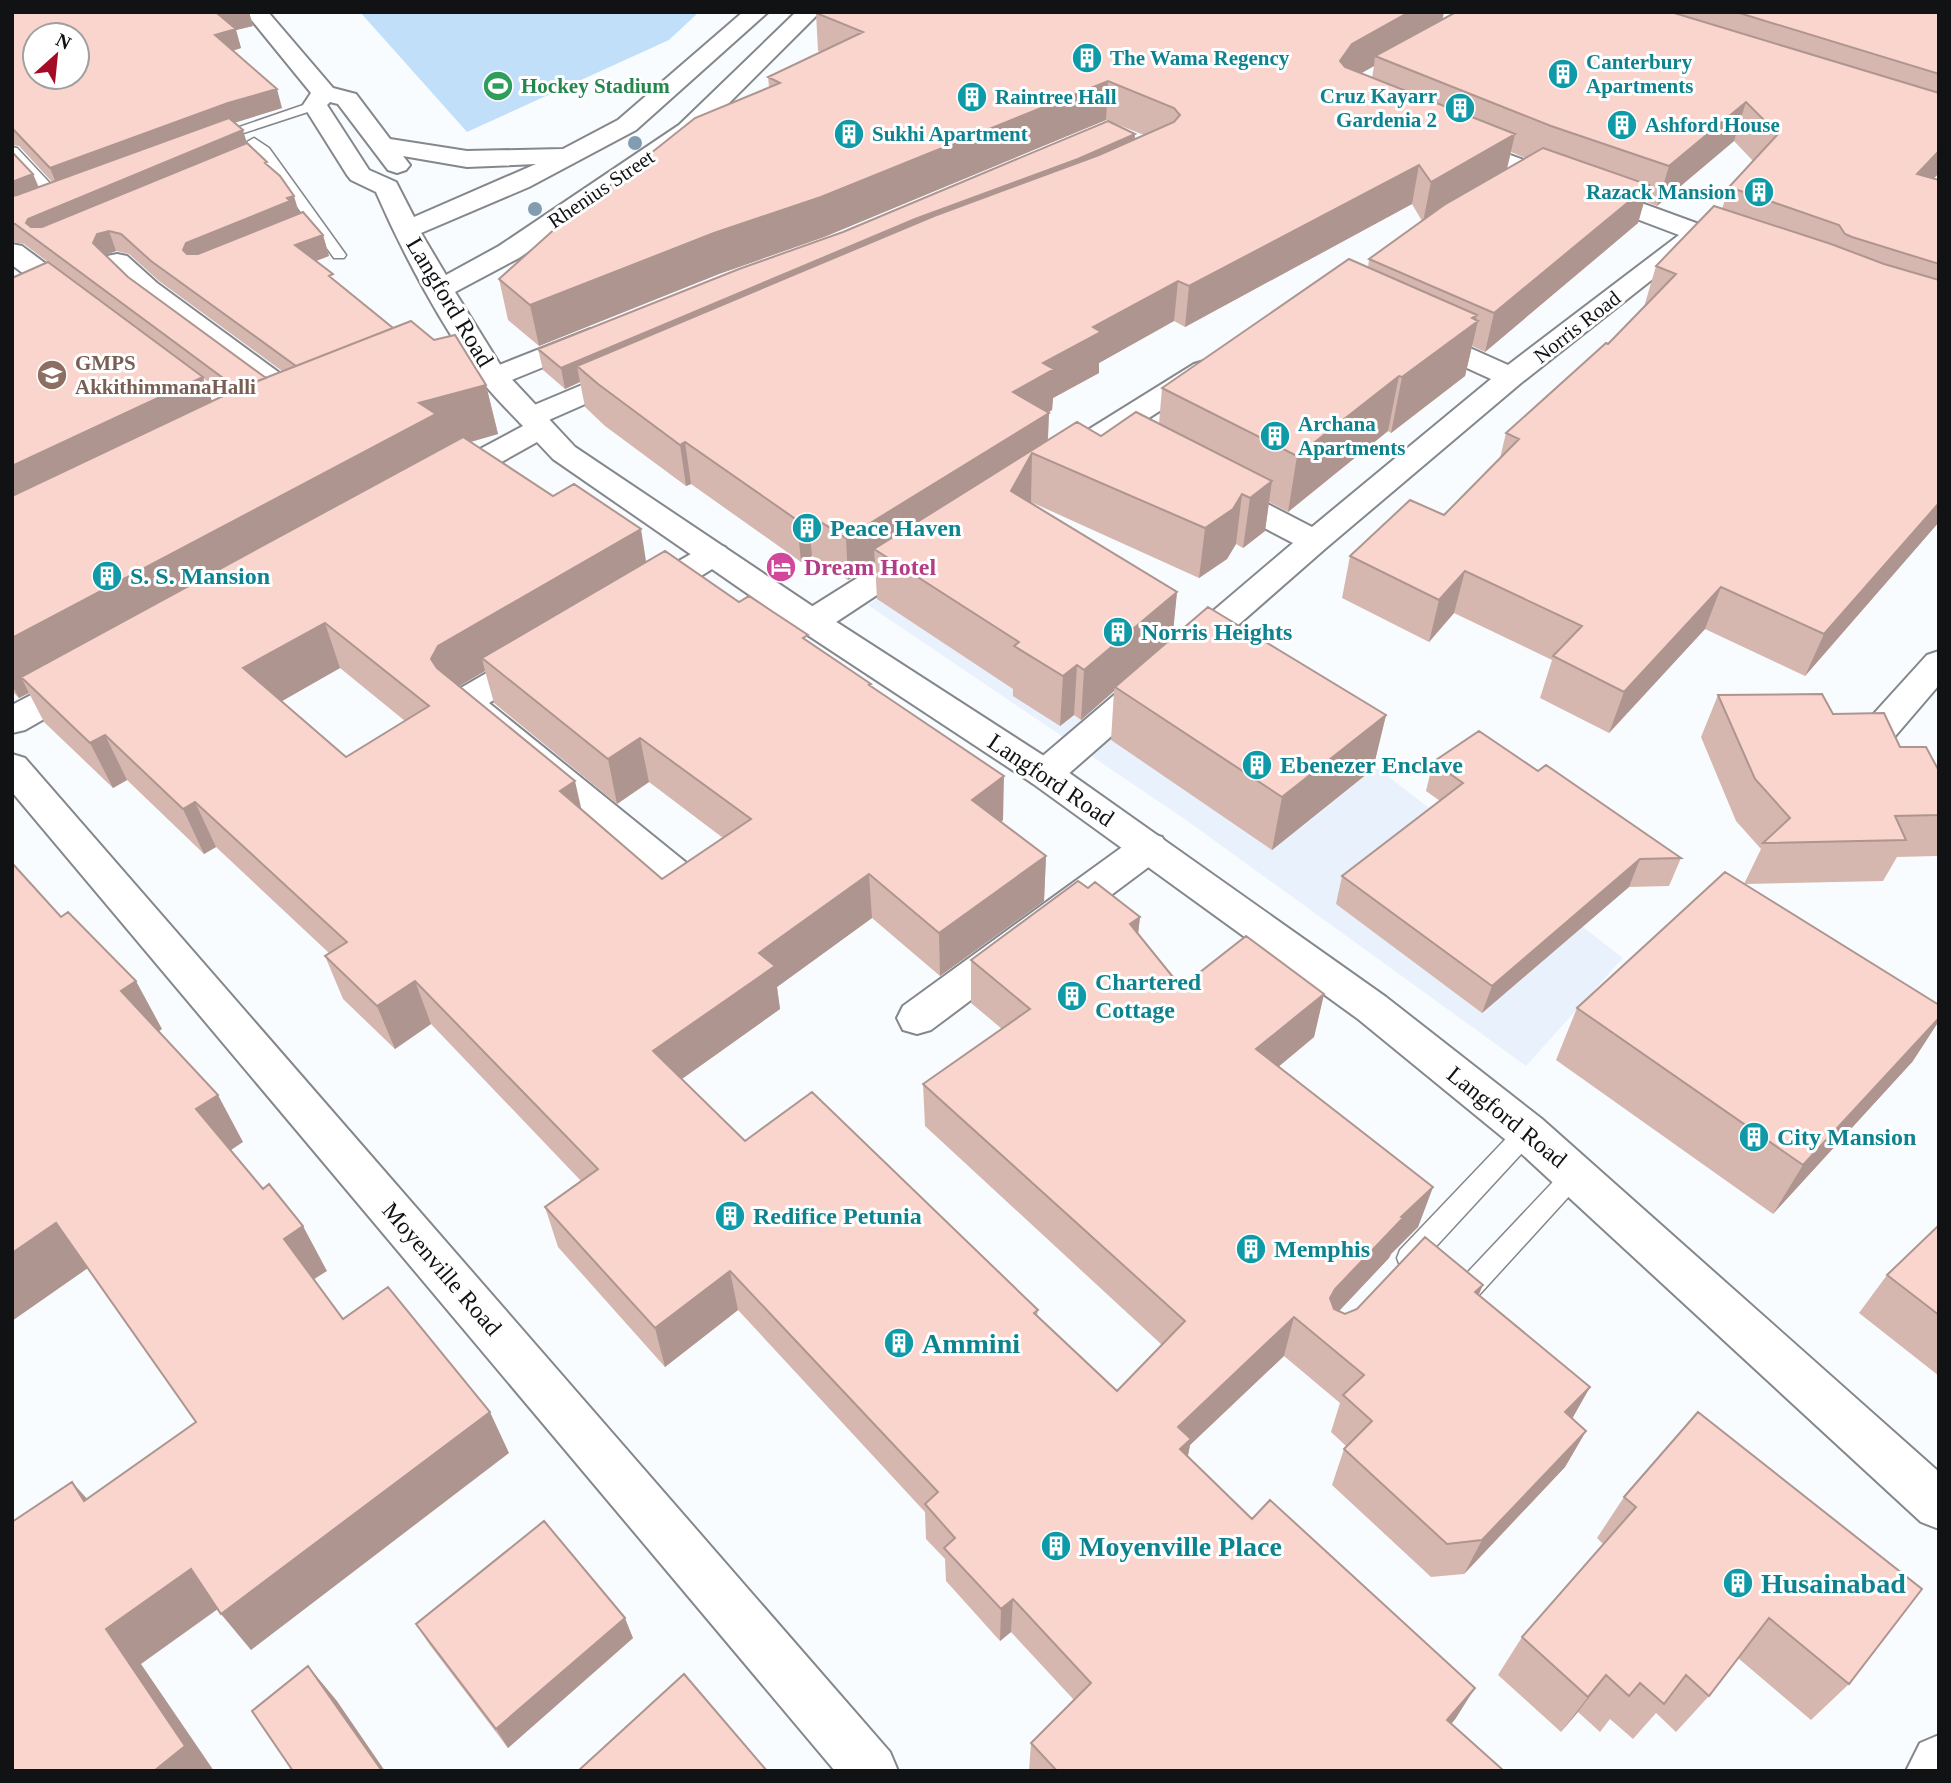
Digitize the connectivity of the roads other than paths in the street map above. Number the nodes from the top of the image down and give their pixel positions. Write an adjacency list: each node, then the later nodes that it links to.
1 (256, 12): 4 (street)
2 (757, 12): 11 (street, Rhenius Street)
3 (809, 12): 14 (street, Rhenius Street)
4 (319, 99): 5 (lane); 8 (street); 15 (street)
5 (240, 128): 7 (lane); 10 (lane)
6 (1436, 134): 13 (street, Norris Road)
7 (203, 142)
8 (383, 145): 11 (street); 15 (street)
9 (12, 151): 17 (lane)
10 (264, 151): 12 (lane); 20 (lane)
11 (578, 154): 14 (street); 18 (street, Rhenius Street)
12 (217, 171)
13 (1532, 172): 16 (street); 29 (street, Norris Road)
14 (624, 173): 22 (street, Rhenius Street)
15 (387, 187): 18 (street, Langford Road)
16 (1497, 193)
17 (56, 197)
18 (406, 230): 22 (street, Langford Road)
19 (12, 253): 23 (street)
20 (340, 255)
21 (117, 262): 30 (street)
22 (440, 289): 28 (street, Langford Road)
23 (92, 312)
24 (619, 327): 28 (street)
25 (1399, 327): 29 (street)
26 (1233, 352): 32 (street)
27 (661, 361): 31 (street)
28 (494, 377): 31 (street, Langford Road)
29 (1511, 377): 36 (street, Norris Road)
30 (270, 419)
31 (536, 422): 34 (street); 37 (street, Langford Road)
32 (1037, 477)
33 (1192, 477): 36 (street)
34 (425, 492)
35 (946, 536): 39 (street)
36 (1315, 541): 46 (street, Norris Road)
37 (714, 554): 38 (street); 39 (street, Langford Road)
38 (617, 612)
39 (812, 622): 46 (street, Langford Road)
40 (558, 646): 48 (street)
41 (1939, 663): 44 (street)
42 (109, 667): 43 (street)
43 (12, 721)
44 (1872, 739)
45 (12, 767): 56 (street, Moyenville Road)
46 (1045, 774): 47 (street, Langford Road)
47 (1149, 847): 49 (street); 50 (street, Langford Road)
48 (685, 883)
49 (917, 1018)
50 (1527, 1132): 51 (street, Langford Road); 52 (lane)
51 (1575, 1174): 53 (lane); 54 (street, Langford Road)
52 (1390, 1278)
53 (1460, 1298)
54 (1939, 1505)
55 (1939, 1762): 57 (street)
56 (871, 1771)
57 (1933, 1771)

